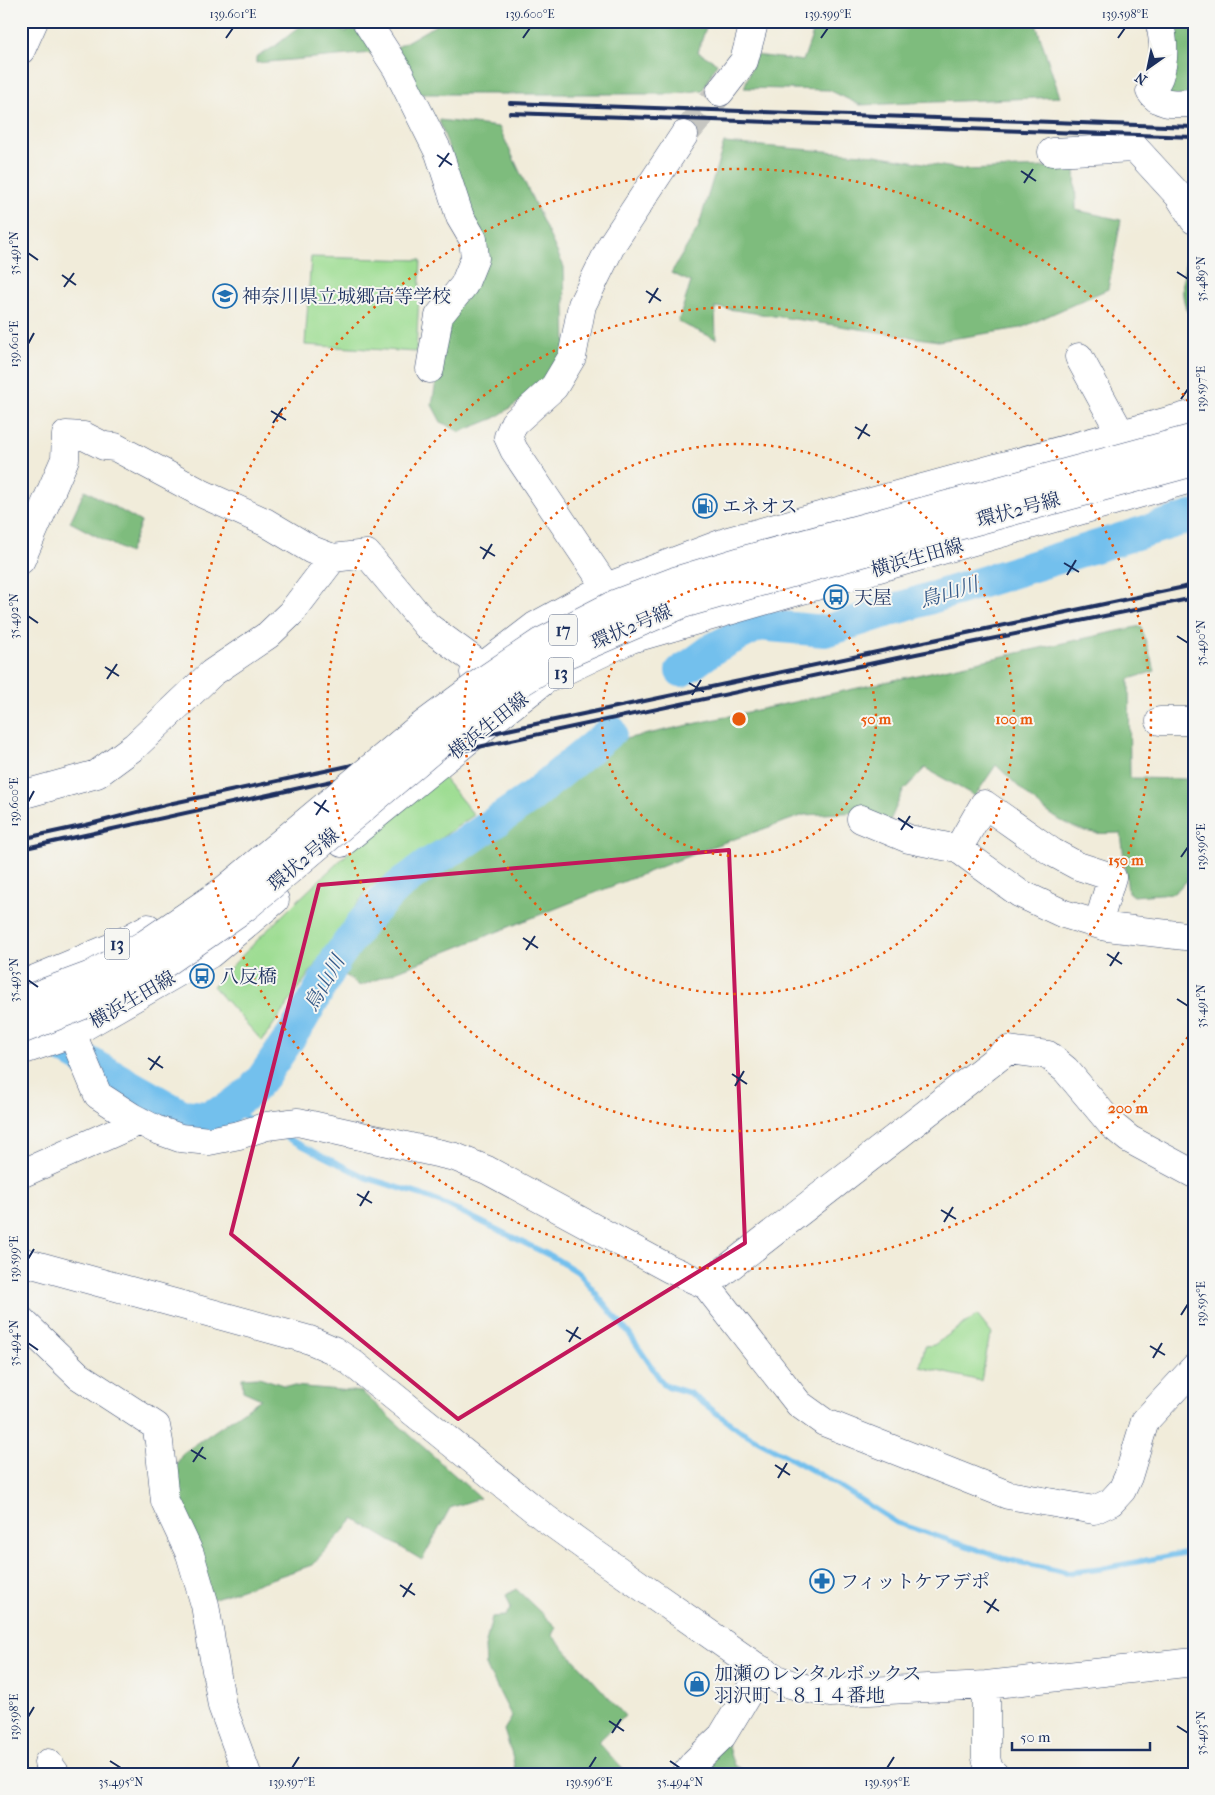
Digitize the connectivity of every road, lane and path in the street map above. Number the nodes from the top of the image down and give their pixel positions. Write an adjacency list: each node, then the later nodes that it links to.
1 (34, 21): 5 (street)
2 (366, 21): 12 (street)
3 (753, 21): 6 (street)
4 (1159, 21): 7 (street)
5 (21, 50)
6 (720, 92)
7 (1194, 103)
8 (684, 135): 20 (street)
9 (1052, 152): 10 (street)
10 (1194, 220)
11 (1079, 357): 14 (street)
12 (430, 369)
13 (1194, 414): 14 (street, 13)
14 (1121, 434): 20 (street, 13)
15 (1194, 438): 31 (street, 環状2号線 / 17, bridge)
16 (1194, 462): 32 (street, 環状2号線 / 17, bridge)
17 (1194, 478): 33 (street, 横浜生田線 / 13)
18 (334, 558): 19 (street); 21 (street); 24 (street)
19 (21, 560)
20 (606, 587): 21 (street, 13)
21 (483, 667): 29 (street, 13)
22 (1160, 721): 23 (street)
23 (1194, 721)
24 (21, 795)
25 (861, 819): 26 (street)
26 (958, 849): 27 (street); 27 (street)
27 (1098, 924): 28 (street)
28 (1194, 938)
29 (48, 973): 30 (street, 13); 33 (street)
30 (21, 985)
31 (21, 1001)
32 (21, 1030)
33 (71, 1034): 34 (street, 横浜生田線 / 13); 35 (street)
34 (21, 1051)
35 (140, 1121): 36 (street); 39 (street)
36 (21, 1174)
37 (1194, 1174): 39 (street)
38 (21, 1261): 43 (street)
39 (706, 1285): 41 (street)
40 (21, 1320): 45 (street)
41 (1194, 1368)
42 (1194, 1662): 44 (street)
43 (762, 1670): 44 (street); 46 (street)
44 (986, 1685): 47 (street)
45 (247, 1774)
46 (686, 1774)
47 (994, 1774)

